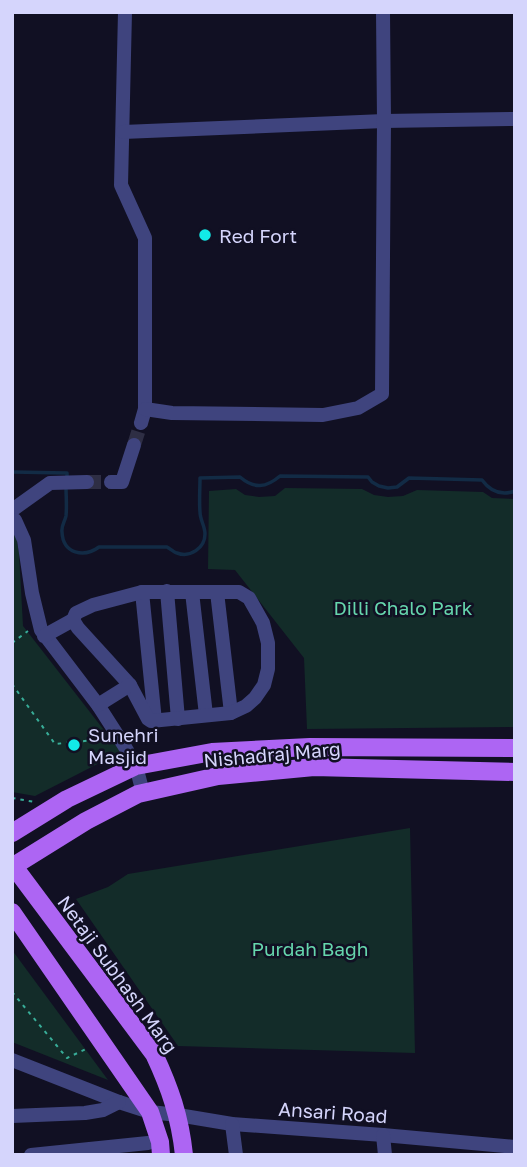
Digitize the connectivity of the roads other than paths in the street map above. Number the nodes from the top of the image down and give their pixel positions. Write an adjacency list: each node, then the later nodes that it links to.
1 (125, 12): 5 (street)
2 (383, 12): 4 (street)
3 (515, 119): 4 (street)
4 (384, 121): 5 (street); 5 (street)
5 (123, 132)
6 (134, 445): 8 (street)
7 (82, 482): 9 (street)
8 (111, 482)
9 (13, 514): 15 (street)
10 (167, 591): 11 (street); 12 (street); 20 (street)
11 (142, 592): 14 (street); 21 (street)
12 (192, 592): 13 (street); 19 (street)
13 (217, 592): 18 (street); 18 (street)
14 (73, 620): 15 (street); 16 (street)
15 (46, 629): 17 (street)
16 (130, 685): 17 (street); 21 (street)
17 (98, 705): 23 (street)
18 (231, 713): 19 (street)
19 (206, 715): 20 (street)
20 (178, 719): 21 (street)
21 (155, 721)
22 (515, 748): 23 (main road, Nishadraj Marg)
23 (136, 766): 25 (street); 26 (main road, Nishadraj Marg)
24 (515, 772): 25 (main road, Nishadraj Marg)
25 (143, 793): 27 (main road, Nishadraj Marg)
26 (12, 834)
27 (13, 866): 32 (main road, Netaji Subhash Marg)
28 (12, 912): 31 (main road)
29 (12, 1060): 30 (street, Ansari Road)
30 (119, 1102): 31 (street, Ansari Road); 33 (street)
31 (150, 1112): 32 (street, Ansari Road); 37 (main road)
32 (178, 1115): 34 (street, Ansari Road); 39 (main road, Netaji Subhash Marg)
33 (12, 1116)
34 (232, 1124): 35 (street, Ansari Road); 40 (street)
35 (383, 1135): 36 (street, Ansari Road); 41 (street)
36 (515, 1147)
37 (155, 1149): 38 (street)
38 (31, 1155)
39 (184, 1155)
40 (236, 1155)
41 (385, 1155)

